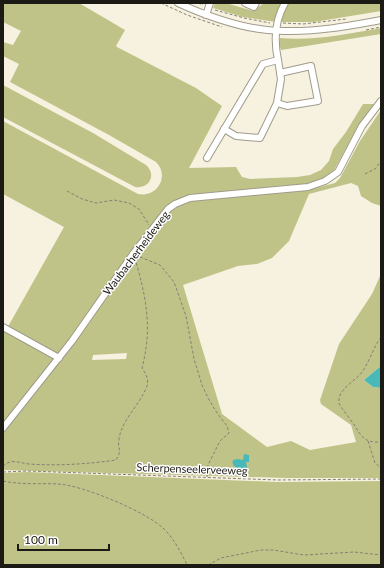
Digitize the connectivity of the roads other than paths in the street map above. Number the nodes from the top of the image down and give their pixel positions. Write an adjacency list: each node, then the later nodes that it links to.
1 (178, 3): 6 (street)
2 (245, 3): 3 (street)
3 (256, 3)
4 (285, 3): 8 (street)
5 (209, 5): 6 (street)
6 (206, 15): 8 (street)
7 (381, 20): 8 (street)
8 (276, 34): 9 (street)
9 (278, 60): 10 (street); 13 (street)
10 (280, 72): 12 (street); 12 (street)
11 (381, 100): 16 (street, Waubacherheideweg)
12 (277, 103): 13 (street)
13 (224, 129): 14 (street)
14 (207, 158)
15 (3, 327): 16 (street)
16 (60, 358): 17 (street, Waubacherheideweg)
17 (3, 428)

